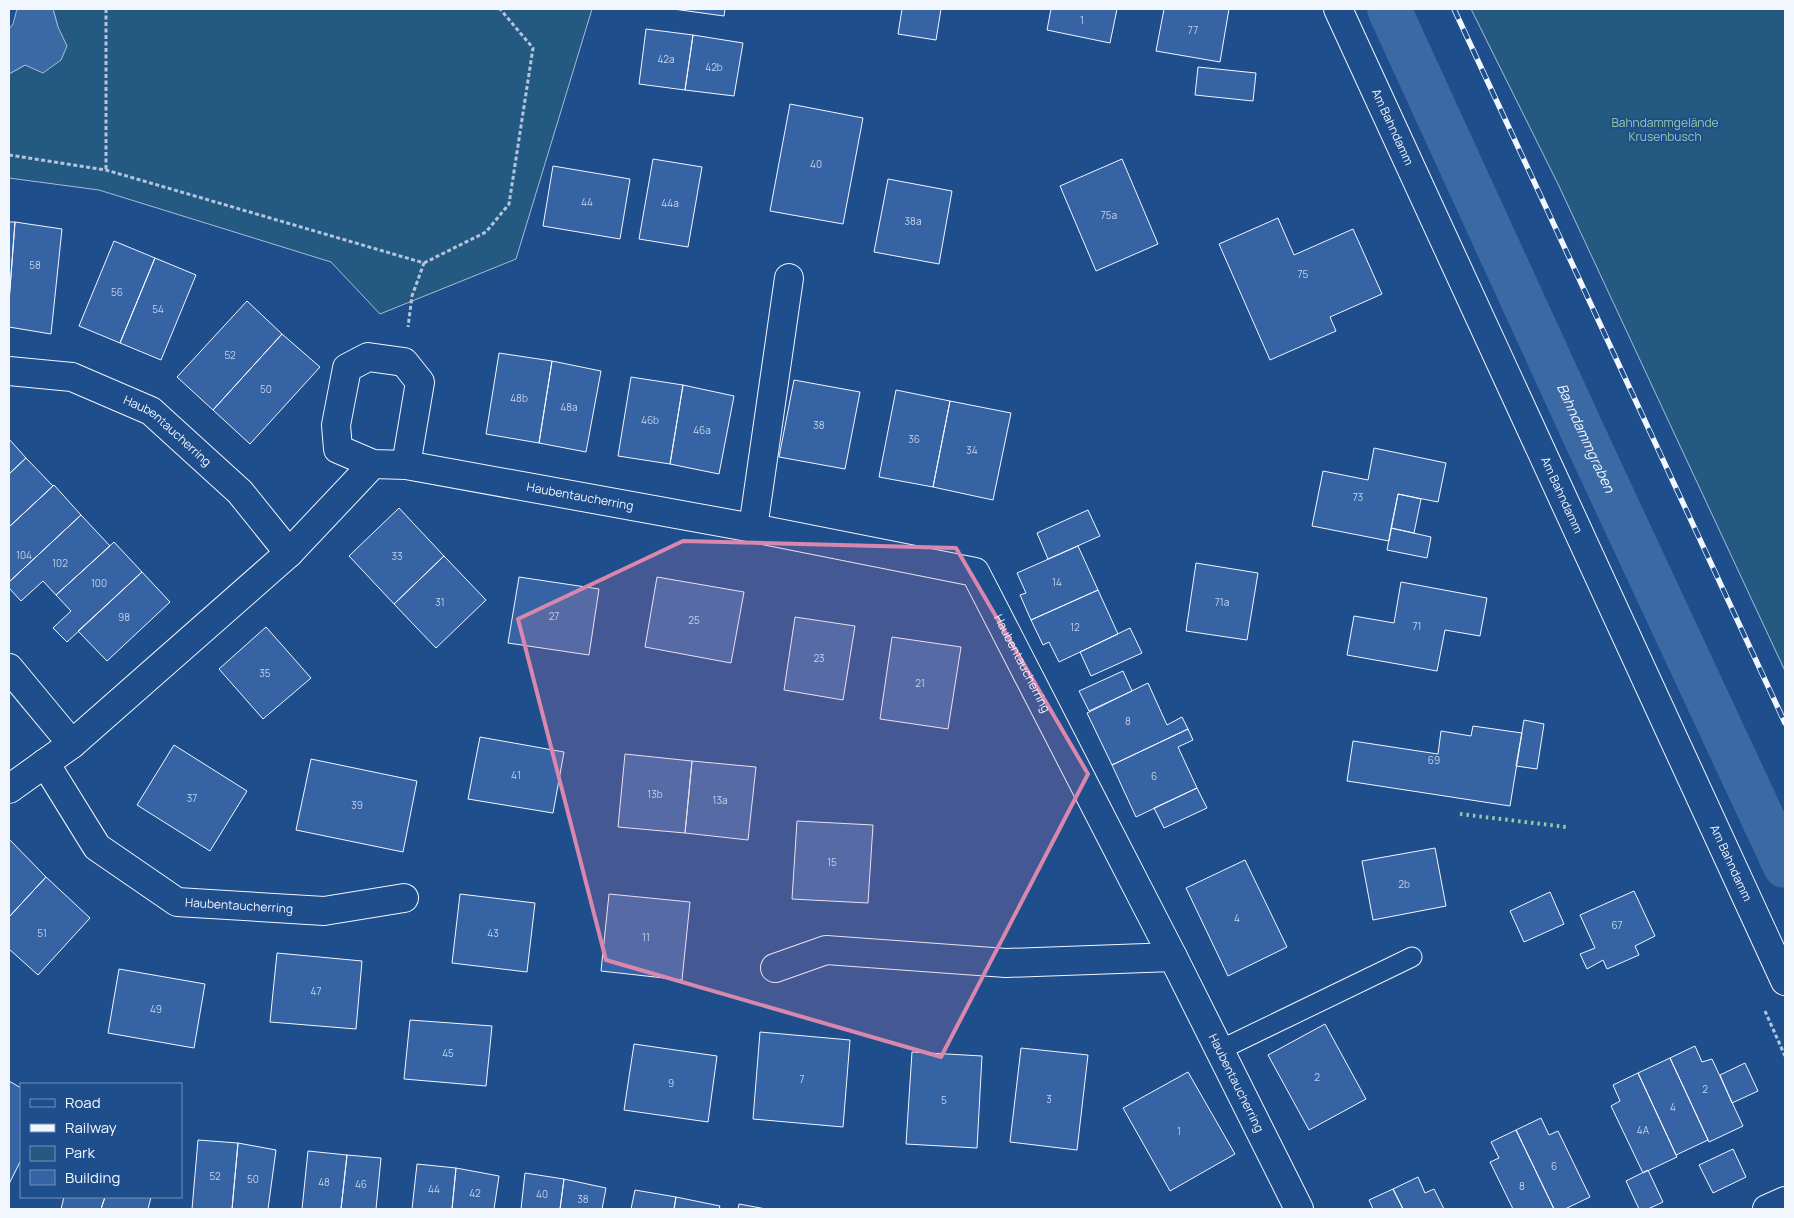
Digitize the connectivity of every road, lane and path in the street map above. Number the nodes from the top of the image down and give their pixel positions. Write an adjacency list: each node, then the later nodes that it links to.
1 (106, 9): 5 (path)
2 (500, 9): 6 (path)
3 (1338, 9): 22 (street, Am Bahndamm)
4 (9, 154): 5 (path)
5 (106, 170): 6 (path)
6 (424, 263): 8 (path)
7 (790, 278): 12 (street)
8 (404, 362): 10 (street, Haubentaucherring); 11 (street)
9 (9, 371): 13 (street, Haubentaucherring)
10 (373, 464): 11 (street, Haubentaucherring); 13 (street)
11 (406, 465): 12 (street, Haubentaucherring)
12 (753, 528): 19 (street, Haubentaucherring)
13 (289, 553): 15 (street)
14 (9, 668): 15 (street)
15 (72, 744): 16 (street)
16 (45, 763): 17 (street); 18 (street, Haubentaucherring)
17 (9, 789)
18 (404, 898)
19 (1173, 957): 21 (street); 23 (street, Haubentaucherring)
20 (1412, 957): 23 (lane)
21 (775, 968)
22 (1785, 981)
23 (1220, 1050): 25 (street, Haubentaucherring)
24 (1785, 1201): 26 (street)
25 (1299, 1209)
26 (1767, 1209)

